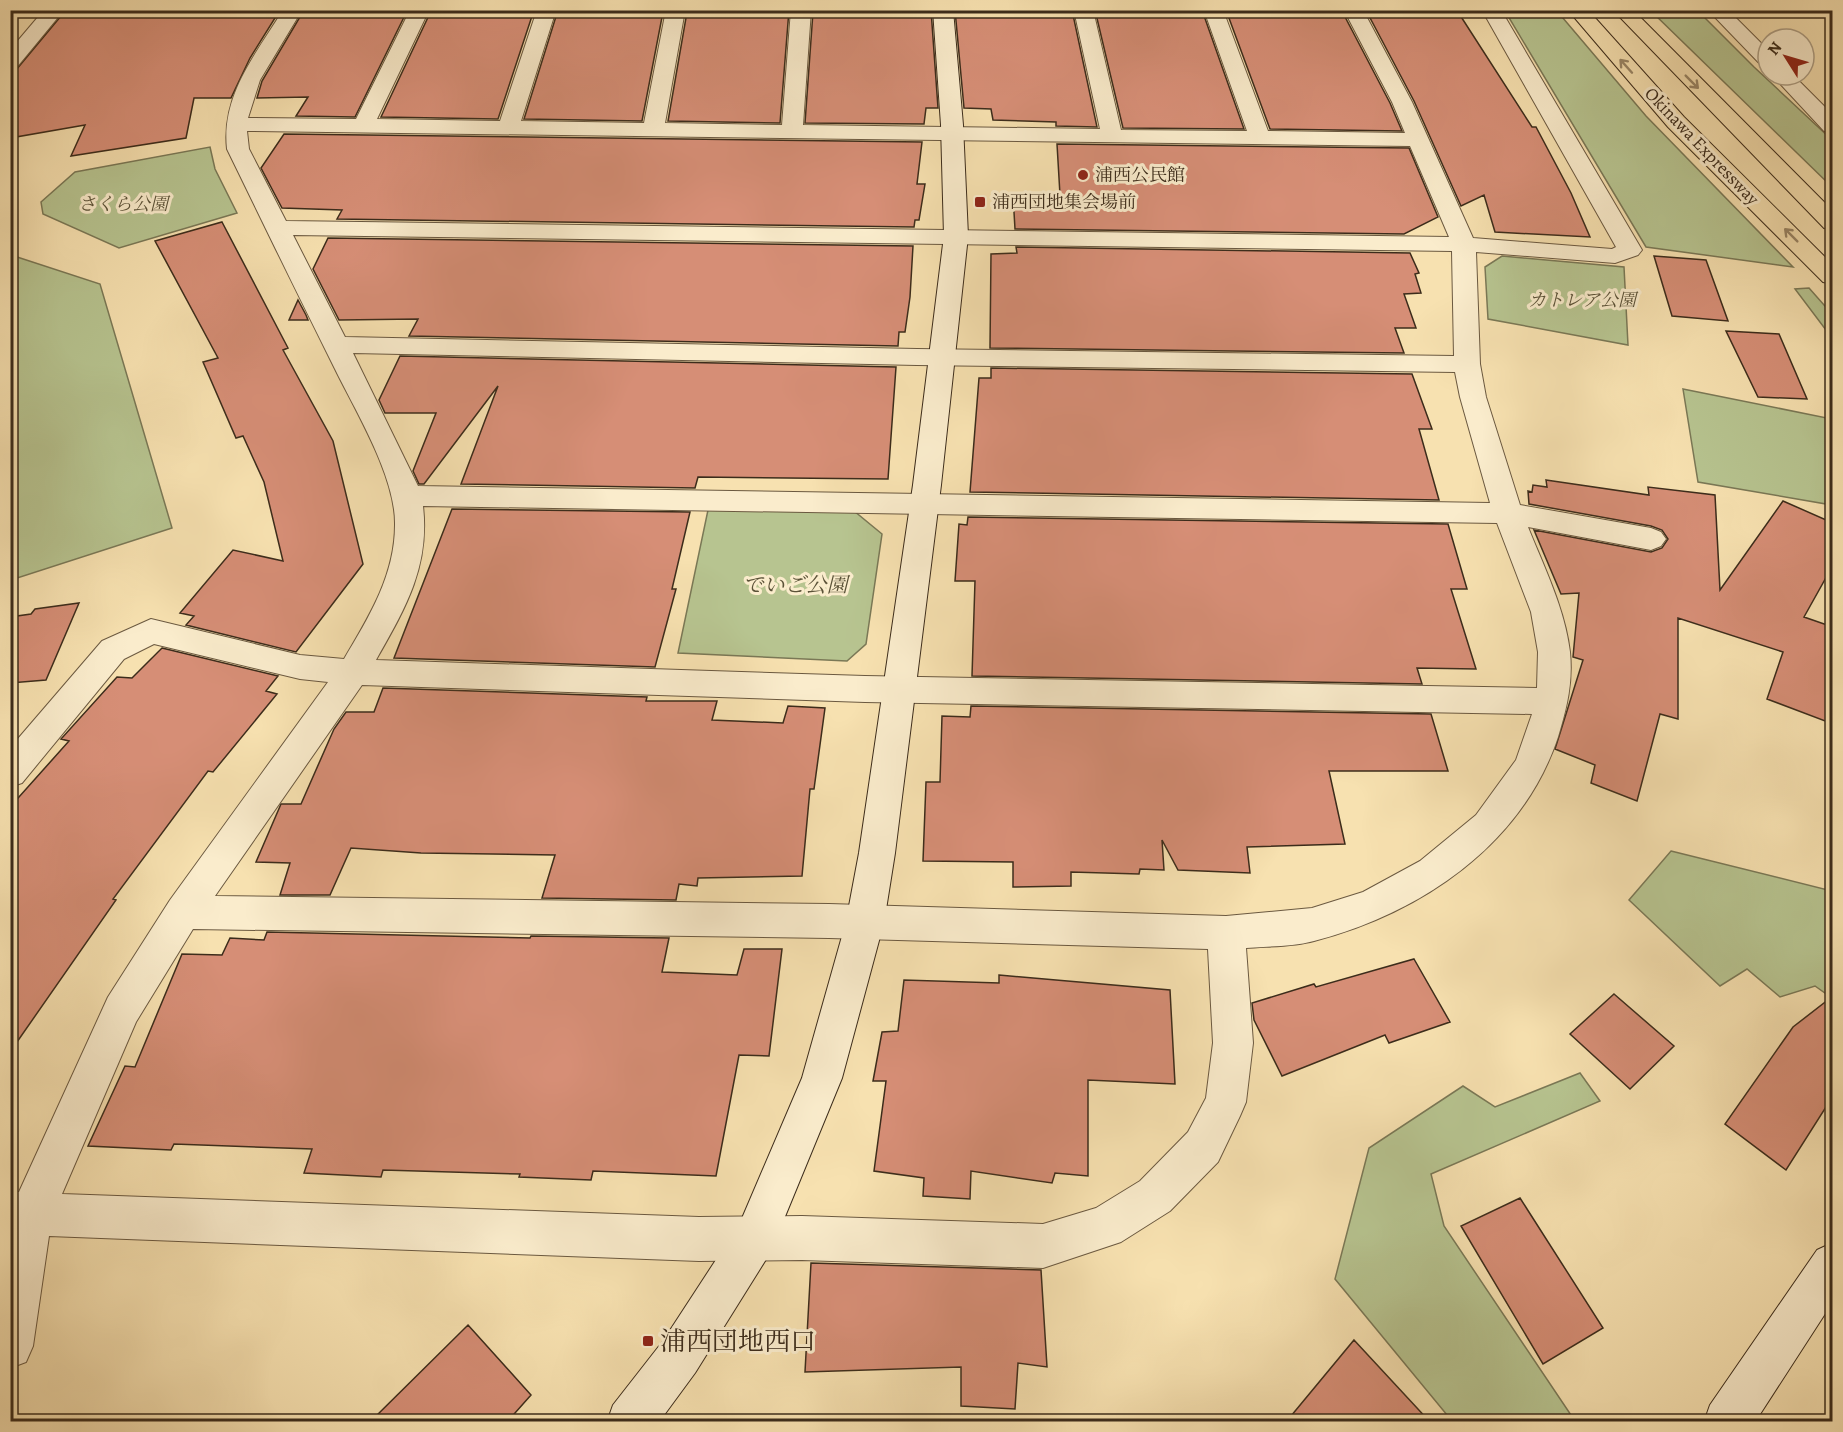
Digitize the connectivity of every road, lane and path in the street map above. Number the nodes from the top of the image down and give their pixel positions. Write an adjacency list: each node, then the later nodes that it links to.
1 (55, 10): 16 (street)
2 (293, 10): 18 (street)
3 (420, 10): 19 (street)
4 (547, 10): 21 (street)
5 (676, 10): 22 (street)
6 (801, 10): 23 (street)
7 (943, 10): 24 (street)
8 (1083, 10): 25 (street)
9 (1213, 10): 26 (street)
10 (1353, 10): 27 (street)
11 (1491, 10): 31 (street)
12 (1577, 10): 32 (highway, Okinawa Expressway, one-way to 12)
13 (1622, 10): 28 (highway, Okinawa Expressway, one-way to 28)
14 (1717, 10): 15 (street)
15 (1756, 50)
16 (10, 63)
17 (1794, 87): 20 (street)
18 (236, 124): 19 (street); 29 (street)
19 (363, 126): 21 (street)
20 (1833, 126)
21 (508, 128): 22 (street)
22 (653, 131): 23 (street)
23 (792, 133): 24 (street)
24 (953, 134): 25 (street); 30 (street)
25 (1112, 137): 26 (street)
26 (1260, 138): 27 (street)
27 (1418, 140): 31 (street)
28 (1833, 223)
29 (276, 228): 30 (street); 33 (street)
30 (956, 236): 31 (street); 34 (street)
31 (1464, 244): 35 (street)
32 (1833, 276)
33 (336, 345): 34 (street); 36 (street)
34 (942, 357): 35 (street); 37 (street)
35 (1467, 364): 38 (street)
36 (407, 496): 37 (street); 40 (street)
37 (925, 504): 38 (street); 41 (street)
38 (1508, 513): 39 (street); 42 (street)
39 (1651, 539)
40 (353, 672): 41 (street); 43 (street); 44 (street)
41 (898, 690): 42 (street); 45 (street)
42 (1553, 701): 46 (street)
43 (10, 773)
44 (183, 912): 45 (street); 47 (street)
45 (865, 922): 46 (street); 48 (street)
46 (1226, 933): 48 (street)
47 (21, 1213): 48 (street); 50 (street)
48 (755, 1238): 51 (street)
49 (1833, 1265): 52 (street)
50 (10, 1346)
51 (630, 1422)
52 (1727, 1422)

